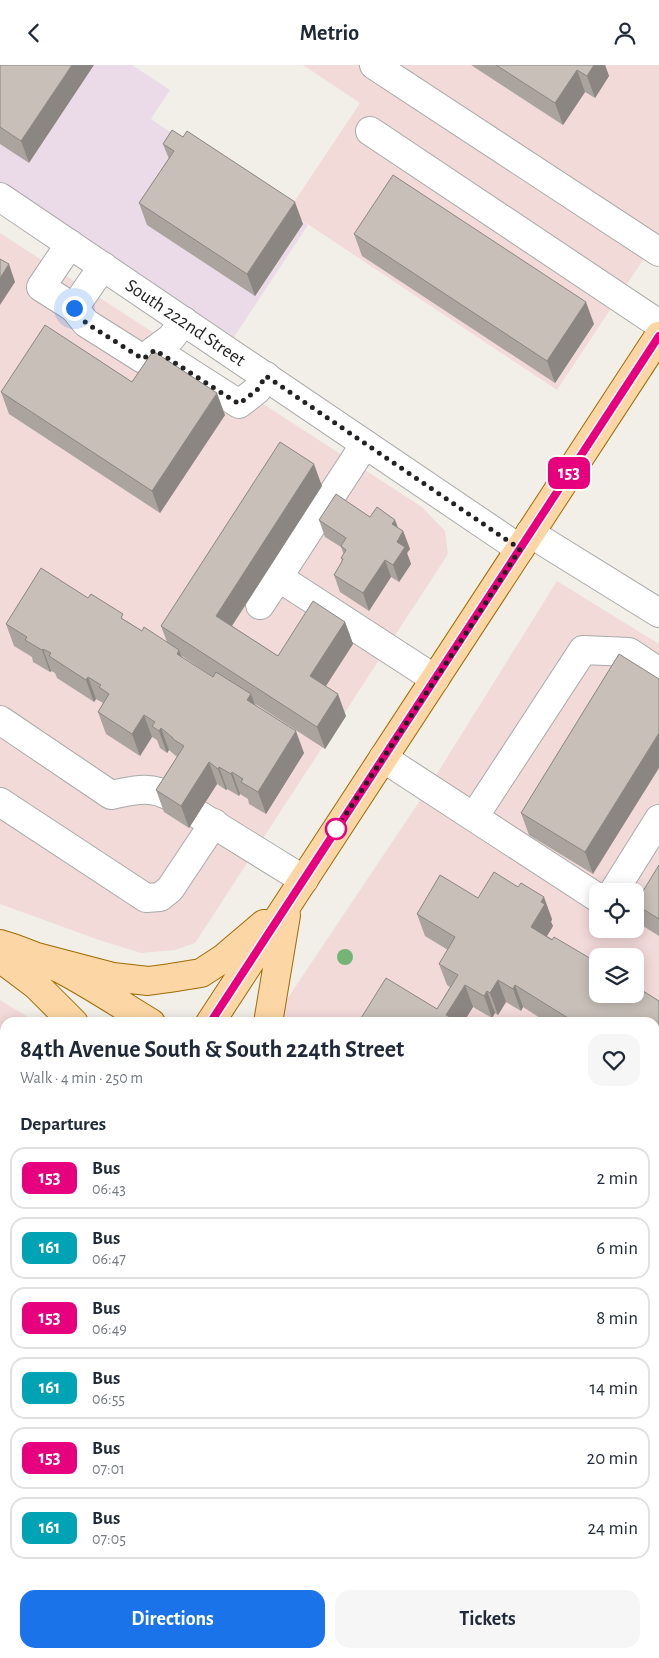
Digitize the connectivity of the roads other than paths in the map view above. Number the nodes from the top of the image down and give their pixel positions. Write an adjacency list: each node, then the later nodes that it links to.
1 (374, 65): 5 (street)
2 (370, 131): 9 (street)
3 (0, 197): 4 (street, South 222nd Street)
4 (70, 244): 6 (street, South 222nd Street); 7 (street)
5 (659, 252)
6 (103, 266): 7 (street); 8 (street, South 222nd Street)
7 (74, 308): 11 (street)
8 (184, 321): 11 (street); 12 (street, South 222nd Street)
9 (659, 324)
10 (659, 336): 14 (main road)
11 (155, 350): 12 (street)
12 (266, 376): 13 (street, South 222nd Street)
13 (365, 444): 14 (street, South 222nd Street); 15 (street)
14 (525, 541): 17 (street, South 222nd Street); 19 (main road)
15 (278, 577): 16 (street); 19 (street)
16 (260, 605)
17 (659, 613)
18 (659, 672): 24 (street)
19 (435, 679): 21 (main road)
20 (0, 720): 22 (street)
21 (383, 758): 24 (street); 26 (main road)
22 (173, 798)
23 (0, 802): 26 (street)
24 (474, 817): 28 (street)
25 (659, 819): 27 (street)
26 (304, 879): 29 (main road)
27 (619, 883)
28 (589, 892)
29 (288, 903): 31 (main road); 35 (main road); 36 (main road)
30 (0, 944): 31 (main road)
31 (33, 956): 34 (main road)
32 (0, 958): 33 (main road)
33 (68, 1017)
34 (141, 1017)
35 (214, 1017)
36 (269, 1017)

